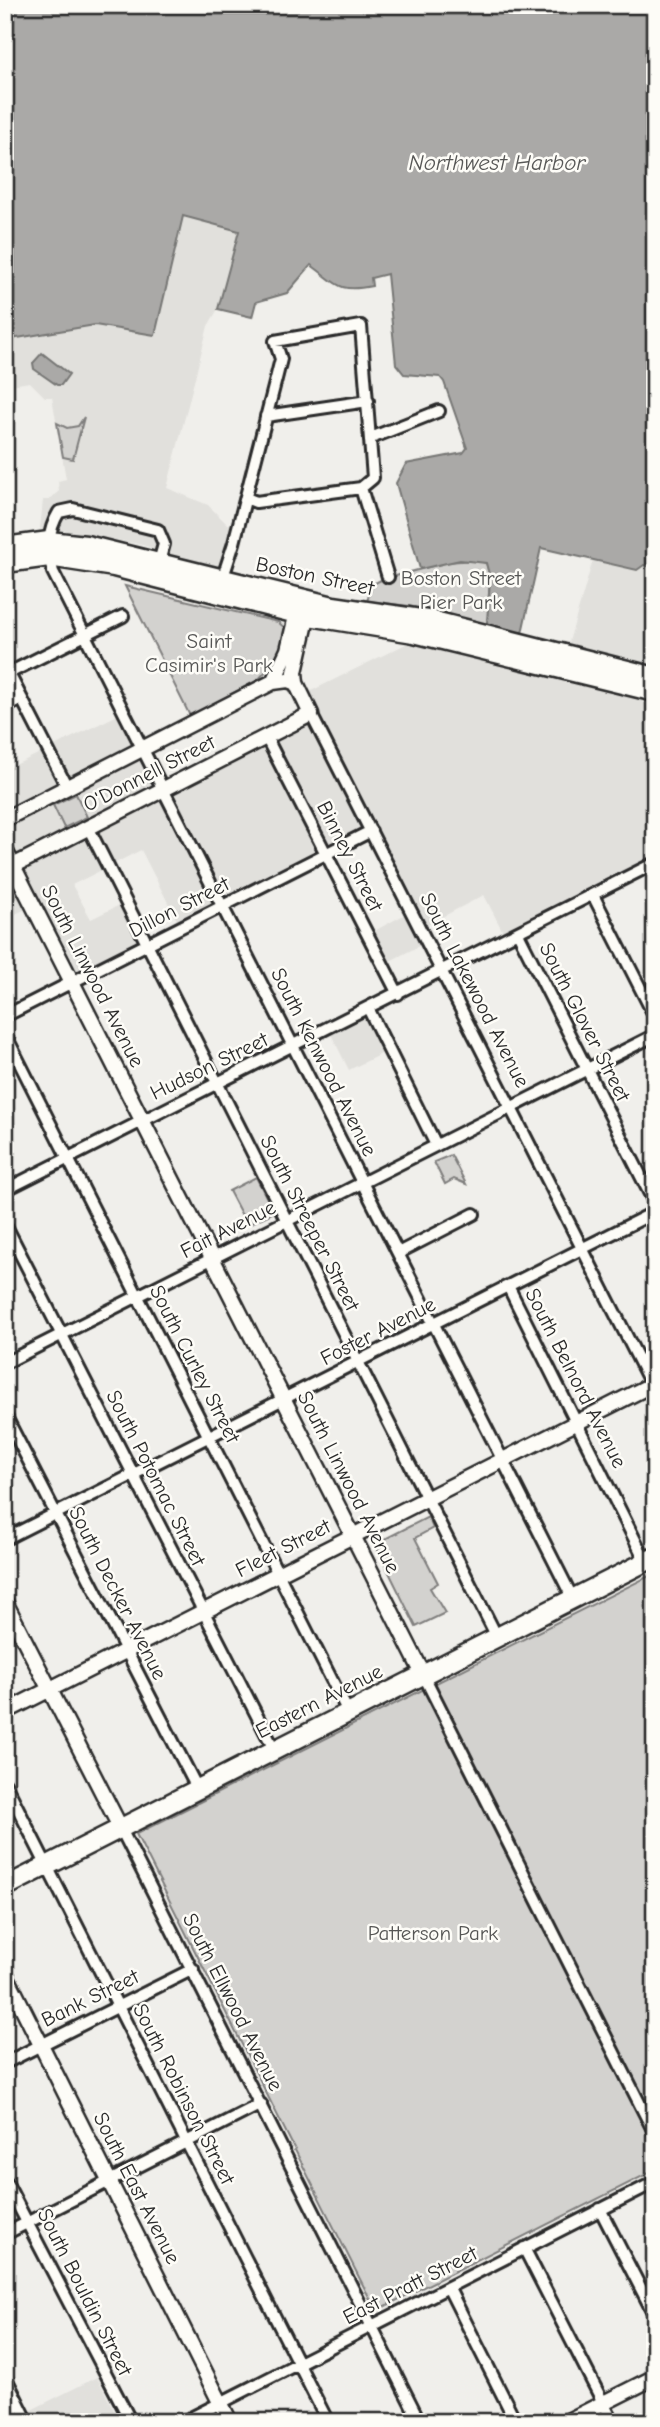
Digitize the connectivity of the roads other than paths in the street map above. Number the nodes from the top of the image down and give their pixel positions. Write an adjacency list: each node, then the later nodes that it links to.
1 (368, 401): 3 (street); 3 (street); 4 (street)
2 (439, 411): 4 (street)
3 (266, 416): 6 (street)
4 (371, 438): 5 (street)
5 (360, 488): 6 (street); 11 (street)
6 (246, 498): 12 (street)
7 (5, 547): 8 (main road, Boston Street)
8 (49, 549): 9 (main road, Boston Street); 9 (street); 10 (main road, Boston Street); 12 (main road, Boston Street); 15 (street, South Kenwood Avenue)
9 (159, 562): 12 (main road, Boston Street)
10 (5, 563)
11 (388, 577)
12 (220, 586): 13 (main road, Boston Street)
13 (304, 607): 17 (main road, Boston Street); 18 (street); 19 (street); 20 (main road, Boston Street)
14 (123, 615): 15 (street)
15 (85, 635): 16 (street); 25 (street, South Kenwood Avenue)
16 (7, 670): 21 (street)
17 (655, 677)
18 (273, 682): 19 (street, O'Donnell Street); 25 (street, O'Donnell Street)
19 (296, 683): 23 (street, South Lakewood Avenue)
20 (655, 692)
21 (22, 699): 22 (street); 26 (street)
22 (5, 707)
23 (312, 714): 24 (street, O'Donnell Street); 30 (street, South Lakewood Avenue)
24 (266, 737): 27 (street, O'Donnell Street); 32 (street, Binney Street)
25 (143, 749): 26 (street, O'Donnell Street); 27 (street, South Kenwood Avenue)
26 (67, 787): 28 (street, O'Donnell Street)
27 (163, 789): 29 (street, O'Donnell Street); 36 (street, South Kenwood Avenue)
28 (5, 819)
29 (88, 827): 34 (street, O'Donnell Street); 38 (street, South Streeper Street)
30 (371, 831): 32 (street, Dillon Street); 39 (street, South Lakewood Avenue)
31 (5, 850): 34 (street, South Linwood Avenue)
32 (328, 853): 36 (street, Dillon Street); 41 (street, Binney Street)
33 (655, 863): 35 (street, Hudson Street)
34 (9, 866): 40 (street, South Linwood Avenue)
35 (594, 896): 37 (street, Hudson Street); 44 (street)
36 (223, 906): 38 (street, Dillon Street); 47 (street, South Kenwood Avenue)
37 (518, 933): 39 (street, Hudson Street); 48 (street, South Glover Street)
38 (148, 944): 40 (street, Dillon Street); 49 (street, South Streeper Street)
39 (442, 972): 41 (street, Hudson Street); 50 (street, South Lakewood Avenue)
40 (73, 982): 43 (street, Dillon Street); 51 (street, South Linwood Avenue)
41 (398, 994): 42 (street, Hudson Street)
42 (368, 1008): 47 (street, Hudson Street); 52 (street)
43 (5, 1016)
44 (655, 1017)
45 (5, 1034): 53 (street, South Curley Street)
46 (655, 1035): 48 (street, Fait Avenue)
47 (294, 1046): 49 (street, Hudson Street); 54 (street, South Kenwood Avenue)
48 (586, 1069): 50 (street, Fait Avenue); 56 (street, South Glover Street)
49 (218, 1083): 51 (street, Hudson Street); 59 (street, South Streeper Street)
50 (511, 1107): 52 (street, Fait Avenue); 61 (street, South Lakewood Avenue)
51 (143, 1121): 53 (street, Hudson Street); 63 (street, South Linwood Avenue)
52 (436, 1145): 54 (street, Fait Avenue)
53 (69, 1158): 55 (street, Hudson Street); 65 (street, South Curley Street)
54 (362, 1182): 59 (street, Fait Avenue); 62 (street, South Kenwood Avenue)
55 (5, 1190)
56 (655, 1204)
57 (655, 1212): 61 (street, Foster Avenue)
58 (474, 1214): 62 (street)
59 (287, 1220): 63 (street, Fait Avenue); 69 (street, South Streeper Street)
60 (5, 1224): 67 (street, South Potomac Street)
61 (582, 1249): 64 (street, Foster Avenue); 70 (street, South Lakewood Avenue)
62 (398, 1253): 66 (street, South Kenwood Avenue)
63 (212, 1258): 65 (street, Fait Avenue); 71 (street, South Linwood Avenue)
64 (508, 1286): 66 (street, Foster Avenue); 73 (street, South Belnord Avenue)
65 (138, 1295): 67 (street, Fait Avenue); 74 (street, South Curley Street)
66 (434, 1324): 69 (street, Foster Avenue); 75 (street, South Kenwood Avenue)
67 (61, 1335): 68 (street, Fait Avenue); 76 (street, South Potomac Street)
68 (5, 1363)
69 (359, 1363): 71 (street, Foster Avenue); 77 (street, South Streeper Street)
70 (654, 1387): 73 (street, Fleet Street)
71 (284, 1400): 74 (street, Foster Avenue); 79 (street, South Linwood Avenue)
72 (5, 1415): 78 (street, South Decker Avenue)
73 (577, 1423): 75 (street, Fleet Street); 81 (street, South Belnord Avenue)
74 (210, 1436): 76 (street, Foster Avenue); 82 (street, South Curley Street)
75 (503, 1460): 77 (street, Fleet Street); 83 (street, South Kenwood Avenue)
76 (133, 1475): 78 (street, Foster Avenue); 85 (street, South Potomac Street)
77 (428, 1498): 79 (street, Fleet Street); 86 (street, South Streeper Street)
78 (56, 1514): 80 (street, Foster Avenue); 87 (street, South Decker Avenue)
79 (354, 1536): 82 (street, Fleet Street); 88 (street, South Linwood Avenue)
80 (5, 1539)
81 (650, 1560): 83 (main road, Eastern Avenue)
82 (277, 1574): 85 (street, Fleet Street); 91 (street, South Curley Street)
83 (573, 1599): 86 (main road, Eastern Avenue)
84 (5, 1602): 89 (street, South Ellwood Avenue)
85 (203, 1612): 87 (street, Fleet Street); 92 (street, South Potomac Street)
86 (497, 1637): 88 (main road, Eastern Avenue)
87 (127, 1651): 89 (street, Fleet Street); 94 (street, South Decker Avenue)
88 (423, 1674): 91 (main road, Eastern Avenue); 104 (street, South Linwood Avenue)
89 (50, 1689): 90 (street, Fleet Street); 95 (street, South Ellwood Avenue)
90 (5, 1712)
91 (348, 1712): 92 (main road, Eastern Avenue)
92 (274, 1749): 94 (main road, Eastern Avenue)
93 (5, 1783): 96 (street, South Robinson Street)
94 (197, 1788): 95 (main road, Eastern Avenue)
95 (120, 1827): 96 (main road, Eastern Avenue); 98 (street, South Ellwood Avenue)
96 (47, 1866): 97 (main road, Eastern Avenue); 100 (street, South Robinson Street)
97 (5, 1887)
98 (193, 1969): 100 (street, Bank Street); 103 (street, South Ellwood Avenue)
99 (5, 1973): 101 (street, South East Avenue)
100 (118, 2006): 101 (street, Bank Street); 105 (street, South Robinson Street)
101 (41, 2044): 102 (street, Bank Street); 107 (street, South East Avenue)
102 (5, 2063)
103 (261, 2104): 105 (street); 115 (street, South Ellwood Avenue)
104 (655, 2134)
105 (187, 2143): 107 (street); 116 (street, South Robinson Street)
106 (5, 2180): 110 (street, South Bouldin Street)
107 (110, 2182): 110 (street); 119 (street, South East Avenue)
108 (655, 2182): 109 (street, East Pratt Street)
109 (600, 2209): 112 (street, East Pratt Street); 114 (street)
110 (27, 2223): 111 (street); 122 (street, South Bouldin Street)
111 (5, 2234)
112 (524, 2248): 113 (street, East Pratt Street); 120 (street)
113 (448, 2287): 115 (street, East Pratt Street); 127 (street)
114 (655, 2316)
115 (372, 2326): 116 (street, East Pratt Street); 126 (street, South Ellwood Avenue)
116 (299, 2363): 119 (street, East Pratt Street); 125 (street, South Robinson Street)
117 (5, 2376): 121 (street)
118 (655, 2377): 120 (street)
119 (221, 2402): 123 (street, East Pratt Street); 124 (street, South East Avenue)
120 (603, 2403): 128 (street); 129 (street)
121 (28, 2422)
122 (131, 2422)
123 (183, 2422)
124 (230, 2422)
125 (328, 2422)
126 (421, 2422)
127 (516, 2422)
128 (566, 2422)
129 (613, 2422)

